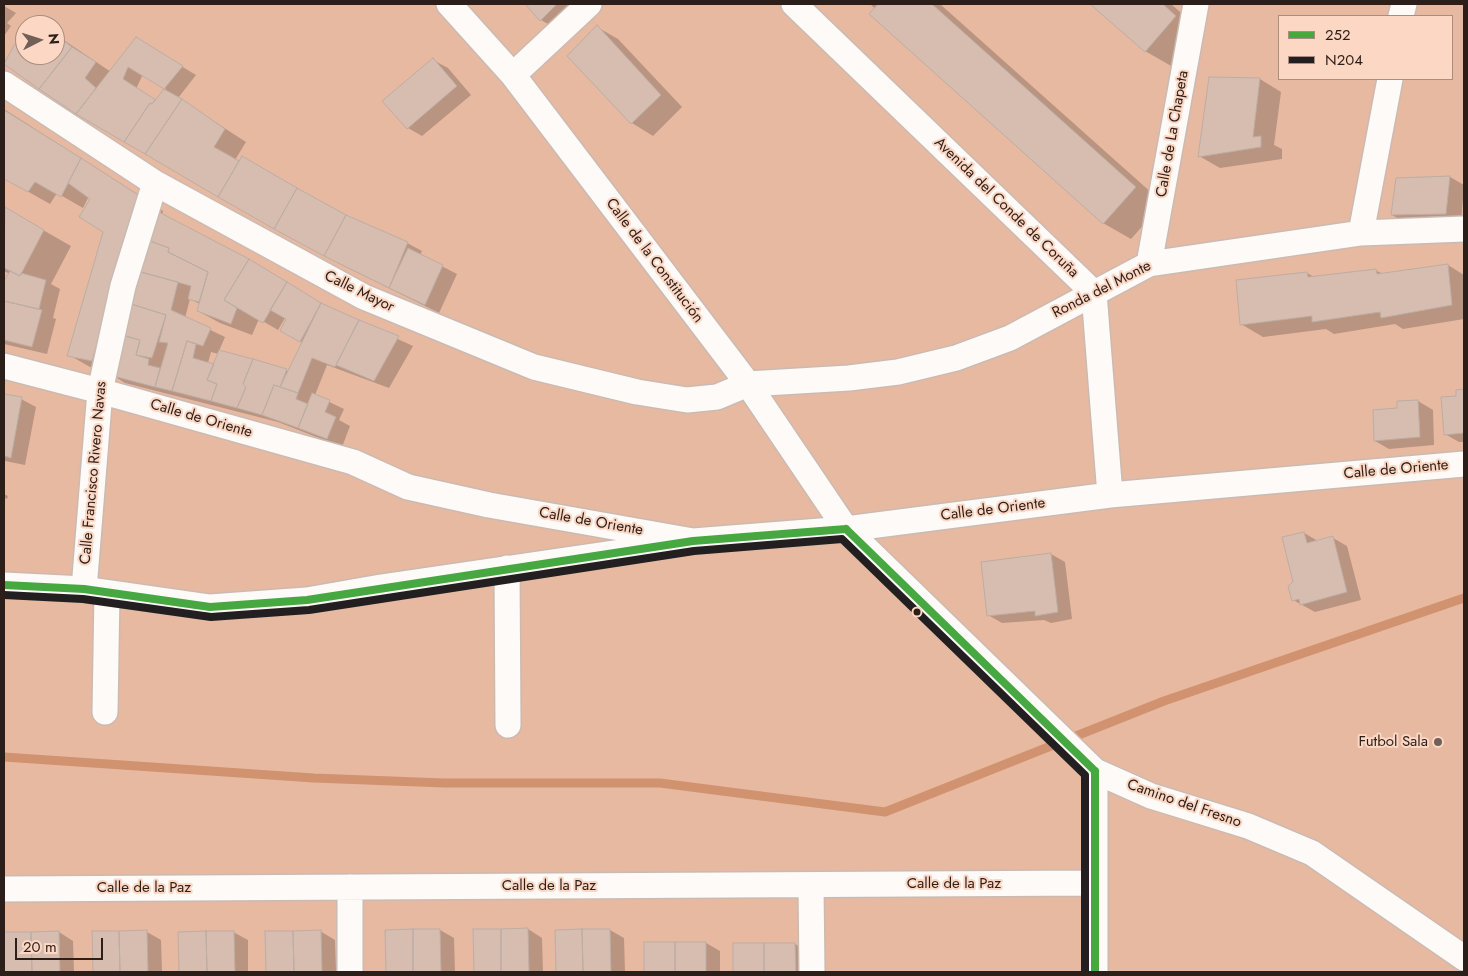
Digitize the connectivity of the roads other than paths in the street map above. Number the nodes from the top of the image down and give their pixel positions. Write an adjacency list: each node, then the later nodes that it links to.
1 (449, 4): 5 (street, Calle de la Constitución)
2 (589, 4): 5 (street)
3 (794, 4): 12 (street, Avenida del Conde de Coruña)
4 (1196, 4): 11 (street, Calle de La Chapeta)
5 (513, 75): 14 (street, Calle de la Constitución)
6 (1390, 80): 10 (street)
7 (4, 84): 8 (street, Calle Mayor)
8 (154, 184): 14 (street, Calle Mayor); 15 (street, Calle Francisco Rivero Navas)
9 (1464, 229): 10 (street, Ronda del Monte)
10 (1362, 233): 11 (street, Ronda del Monte)
11 (1149, 264): 12 (street, Ronda del Monte)
12 (1094, 293): 14 (street, Ronda del Monte); 17 (street)
13 (4, 366): 15 (street, Calle de Oriente)
14 (748, 384): 19 (street, Calle de la Constitución)
15 (100, 391): 18 (street, Calle de Oriente); 24 (street, Calle Francisco Rivero Navas)
16 (1464, 464): 17 (street, Calle de Oriente)
17 (1110, 495): 19 (street, Calle de Oriente)
18 (596, 522): 20 (street, Calle de Oriente); 21 (street)
19 (846, 529): 20 (street, Calle de Oriente); 27 (street, Camino del Fresno)
20 (693, 541): 21 (street)
21 (595, 556): 22 (street)
22 (507, 568): 24 (street); 26 (street)
23 (4, 585): 24 (street)
24 (96, 591): 25 (street, Calle Francisco Rivero Navas)
25 (106, 712)
26 (508, 725)
27 (1088, 764): 28 (street); 32 (street, Camino del Fresno)
28 (1094, 883): 29 (street, Calle de la Paz); 35 (street)
29 (811, 885): 30 (street, Calle de la Paz); 34 (street)
30 (350, 887): 31 (street, Calle de la Paz); 33 (street)
31 (4, 889)
32 (1464, 958)
33 (350, 972)
34 (812, 972)
35 (1095, 972)

